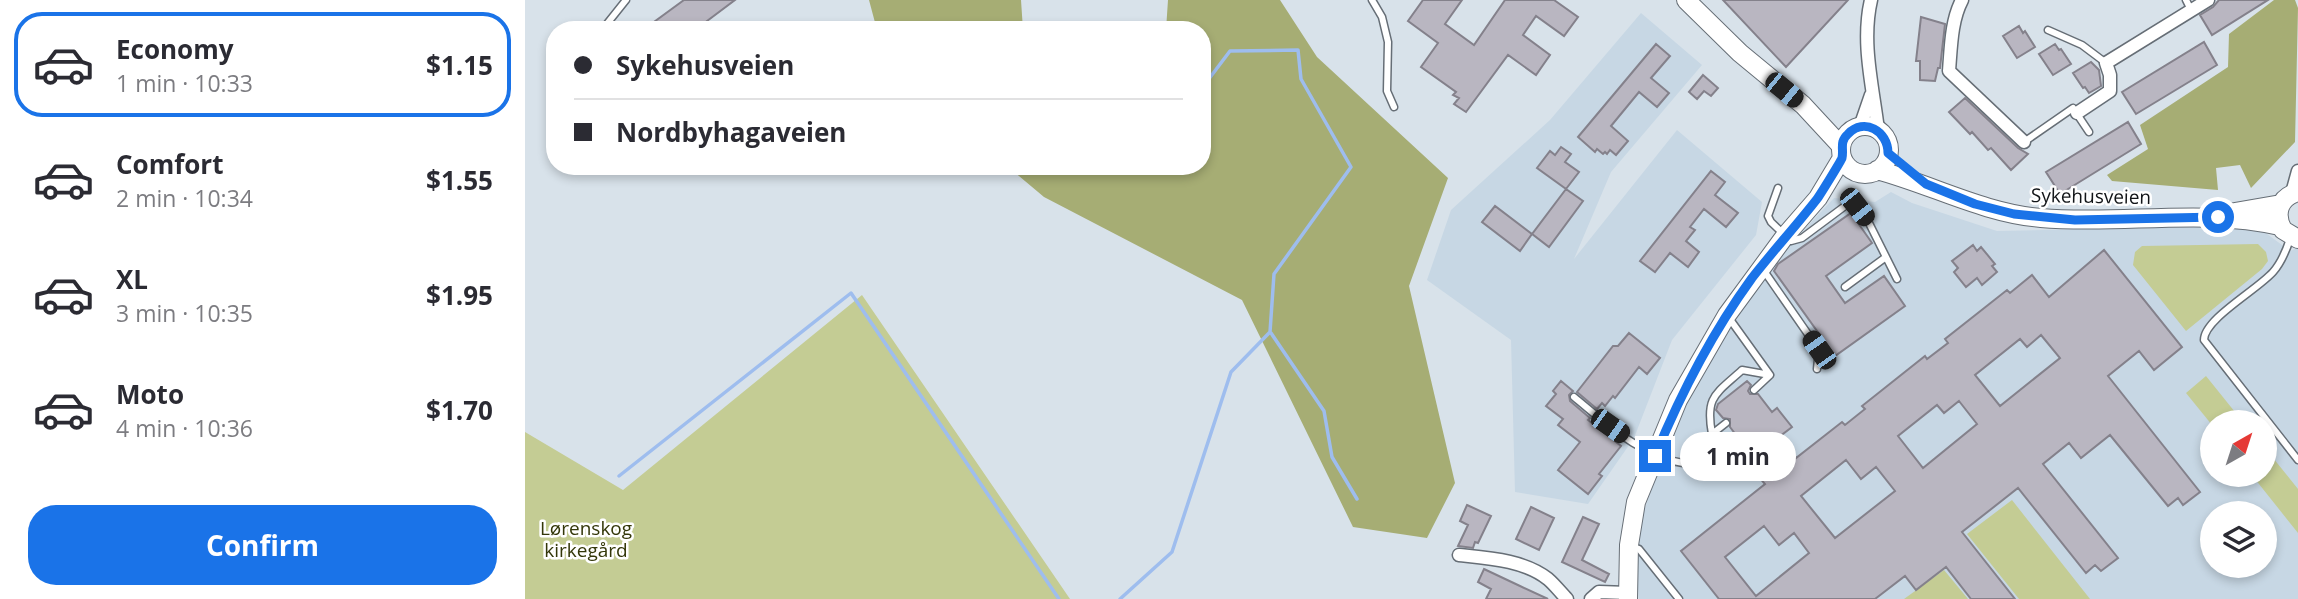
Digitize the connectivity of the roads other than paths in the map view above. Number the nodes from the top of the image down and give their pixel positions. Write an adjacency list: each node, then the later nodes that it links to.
1 (626, 0): 8 (lane)
2 (1372, 0): 12 (lane)
3 (1686, 0): 11 (main road)
4 (1871, 0): 14 (street)
5 (1962, 0): 16 (street)
6 (2208, 0): 7 (street)
7 (2189, 5): 10 (street)
8 (609, 21)
9 (2048, 30): 10 (lane)
10 (2106, 63): 13 (street)
11 (1803, 105): 14 (main road); 17 (main road)
12 (1395, 107)
13 (2077, 113): 15 (lane); 16 (lane)
14 (1864, 129): 17 (main road); 18 (main road)
15 (2089, 132)
16 (2024, 142)
17 (1842, 152): 21 (main road); 25 (main road)
18 (1888, 153): 19 (main road); 22 (main road, Sykehusveien)
19 (1877, 170): 21 (main road); 22 (main road, Sykehusveien)
20 (2298, 171): 24 (street)
21 (1856, 172): 25 (main road)
22 (1926, 184): 26 (main road, Sykehusveien)
23 (1778, 188): 28 (lane)
24 (2290, 196): 26 (main road, Sykehusveien); 27 (main road)
25 (1818, 198): 28 (main road)
26 (2218, 217): 27 (main road, Sykehusveien)
27 (2290, 234): 41 (lane)
28 (1785, 236): 29 (lane); 30 (main road)
29 (1886, 257): 31 (lane); 32 (lane)
30 (1761, 267): 33 (main road); 34 (lane)
31 (1897, 279)
32 (1845, 287)
33 (1727, 315): 35 (lane); 40 (main road)
34 (1817, 369)
35 (1770, 375): 36 (lane); 39 (lane)
36 (1755, 390)
37 (1574, 397): 40 (lane)
38 (1726, 422): 39 (lane)
39 (1711, 434): 40 (lane)
40 (1655, 456): 42 (main road)
41 (2298, 460)
42 (1629, 545): 44 (main road); 47 (lane)
43 (1459, 555): 45 (street)
44 (1628, 596): 46 (street)
45 (1567, 599)
46 (1591, 599)
47 (1679, 599)

